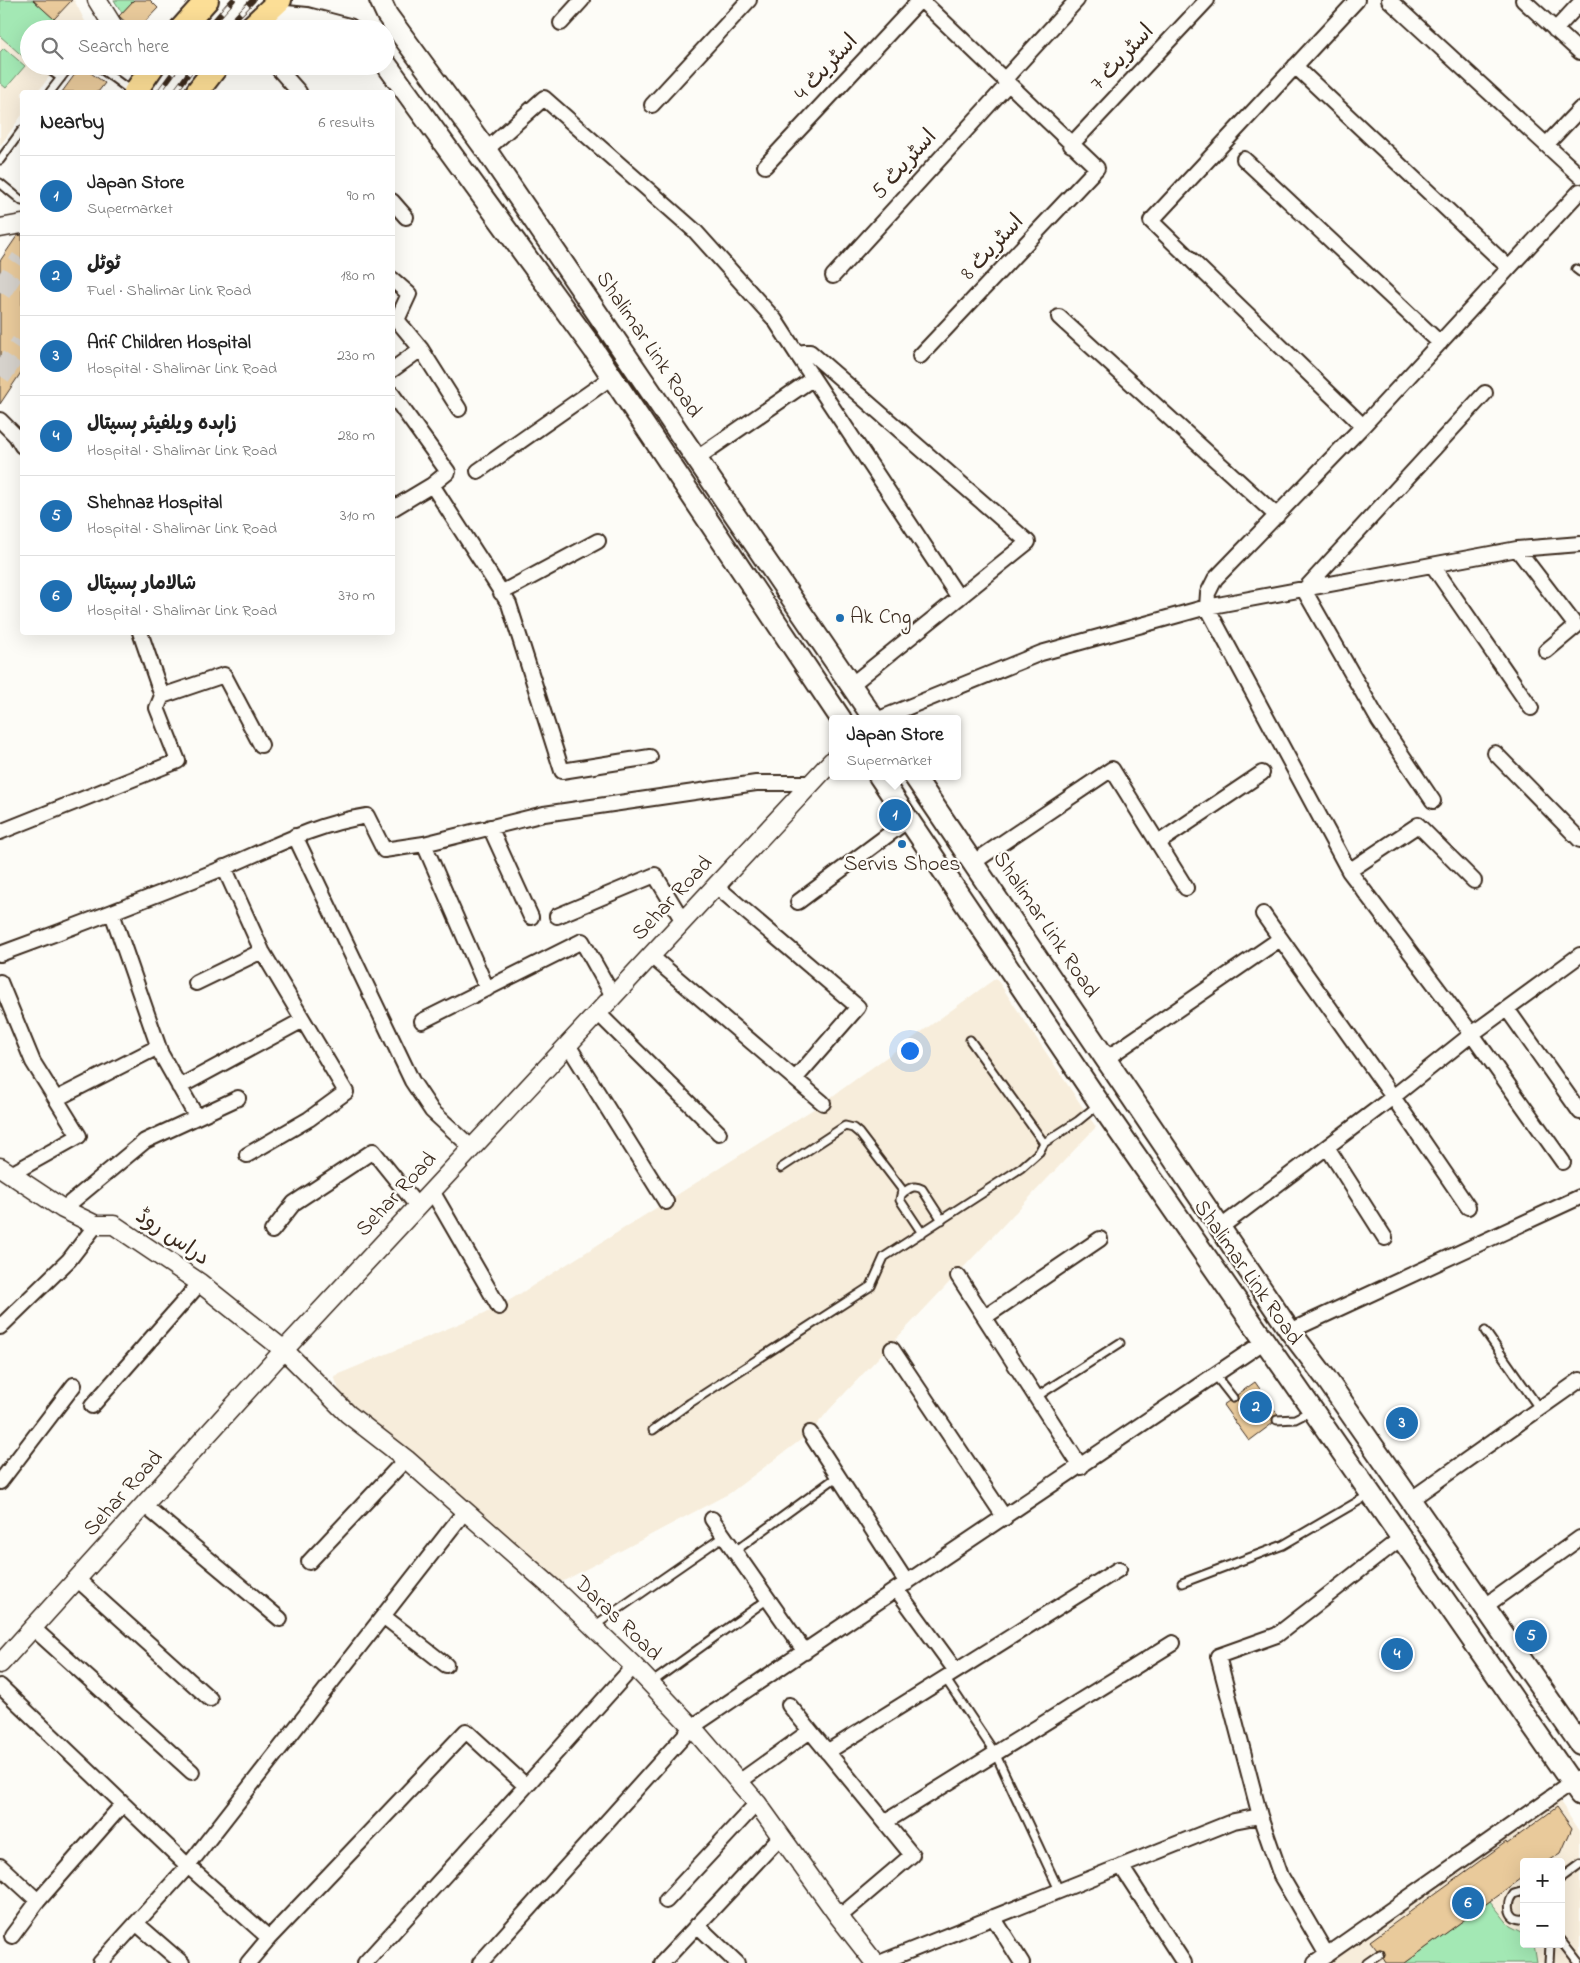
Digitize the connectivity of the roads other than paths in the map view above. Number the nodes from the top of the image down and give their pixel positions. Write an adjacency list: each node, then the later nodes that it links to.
1 (98, 0): 14 (street)
2 (207, 0): 15 (main road)
3 (380, 0): 18 (main road, Shalimar Link Road)
4 (582, 0): 19 (street)
5 (749, 0): 38 (street)
6 (921, 0): 32 (street); 46 (street, اسٹریٹ 4)
7 (1077, 0): 32 (street, اسٹریٹ 5)
8 (1207, 0): 41 (street, اسٹریٹ 7)
9 (1357, 0): 23 (street)
10 (1389, 0): 42 (street)
11 (1523, 0): 21 (street)
12 (1580, 3): 21 (street)
13 (272, 7): 16 (main road); 17 (main road)
14 (109, 20)
15 (189, 20)
16 (258, 20)
17 (314, 20)
18 (391, 20)
19 (561, 23)
20 (395, 26): 43 (main road, Shalimar Link Road)
21 (1555, 30): 22 (street)
22 (1580, 52)
23 (1295, 66): 55 (street); 71 (street)
24 (57, 75): 31 (lane)
25 (63, 75): 31 (lane)
26 (110, 75): 34 (lane)
27 (144, 75): 35 (main road)
28 (210, 75): 36 (main road)
29 (284, 75): 37 (street)
30 (394, 75): 64 (main road)
31 (61, 78): 33 (lane)
32 (1006, 82): 41 (street); 56 (street, اسٹریٹ 5)
33 (52, 90)
34 (131, 90)
35 (135, 90)
36 (199, 90)
37 (297, 90)
38 (652, 105)
39 (1580, 109): 42 (street)
40 (20, 133): 44 (lane)
41 (1071, 145): 62 (street, اسٹریٹ 8)
42 (1546, 145): 47 (street)
43 (486, 150): 61 (street); 69 (main road, Shalimar Link Road)
44 (0, 160)
45 (1244, 160): 59 (street)
46 (765, 166)
47 (1580, 176)
48 (0, 183): 50 (lane)
49 (1580, 191): 55 (street)
50 (20, 199)
51 (395, 204): 52 (street)
52 (406, 217)
53 (20, 224): 54 (street)
54 (0, 228)
55 (1509, 268): 59 (street)
56 (833, 276)
57 (395, 282): 60 (street)
58 (1059, 318): 78 (street)
59 (1440, 343): 71 (street)
60 (421, 350): 63 (street); 68 (street)
61 (797, 354): 65 (street); 85 (street)
62 (920, 356)
63 (395, 368)
64 (612, 377): 72 (main road); 75 (street)
65 (812, 379): 74 (street); 85 (street)
66 (1485, 393): 83 (street)
67 (395, 398): 76 (street)
68 (459, 409)
69 (668, 418): 72 (main road); 74 (main road, Shalimar Link Road)
70 (0, 420): 73 (street)
71 (1363, 426): 78 (street)
72 (648, 431): 92 (main road)
73 (20, 443)
74 (697, 458): 89 (main road, Shalimar Link Road)
75 (478, 471)
76 (432, 485): 77 (street); 84 (street)
77 (395, 507)
78 (1277, 516): 86 (street)
79 (598, 541): 84 (street)
80 (1580, 544): 81 (street)
81 (1518, 550): 82 (street); 88 (street)
82 (1433, 566): 83 (street); 91 (street)
83 (1304, 590): 86 (street); 103 (street)
84 (502, 593): 97 (street)
85 (959, 598): 89 (street)
86 (1207, 607): 94 (street); 113 (street)
87 (145, 635): 90 (street)
88 (1546, 651)
89 (851, 684): 93 (main road, Shalimar Link Road)
90 (162, 696): 95 (street); 106 (street)
91 (1530, 708)
92 (838, 715)
93 (871, 715)
94 (889, 715)
95 (261, 745)
96 (1495, 753): 108 (street)
97 (650, 757)
98 (829, 764): 102 (street, Sehar Road)
99 (1262, 773): 110 (street)
100 (882, 780): 104 (main road, Shalimar Link Road)
101 (917, 780): 111 (main road, Shalimar Link Road)
102 (812, 783): 105 (street); 115 (street, Sehar Road)
103 (1433, 801)
104 (908, 820): 117 (street); 133 (main road, Shalimar Link Road)
105 (490, 828): 109 (street); 121 (street)
106 (0, 832)
107 (295, 836): 109 (street); 112 (street); 155 (street)
108 (1580, 840)
109 (424, 844): 131 (street)
110 (1158, 844): 111 (street); 116 (street)
111 (974, 862): 130 (main road, Shalimar Link Road)
112 (224, 868): 118 (street); 124 (street)
113 (1349, 871): 114 (street); 138 (street)
114 (1474, 881)
115 (716, 886): 122 (street, Sehar Road); 143 (street)
116 (1186, 888)
117 (798, 902)
118 (112, 913): 125 (street); 141 (street)
119 (1263, 914): 123 (street)
120 (557, 916): 122 (street)
121 (531, 917)
122 (683, 922): 127 (street, Sehar Road)
123 (1280, 939): 142 (street); 145 (street)
124 (262, 951): 129 (street); 136 (street)
125 (0, 954)
126 (1580, 955): 134 (street)
127 (650, 956): 132 (street, Sehar Road); 143 (street)
128 (0, 982): 146 (street)
129 (196, 983)
130 (1058, 986): 133 (main road); 142 (main road, Shalimar Link Road)
131 (487, 989): 132 (street); 137 (street)
132 (613, 996): 135 (street, Sehar Road)
133 (1032, 1004): 149 (main road, Shalimar Link Road)
134 (1507, 1009): 138 (street); 150 (street)
135 (598, 1013): 140 (street, Sehar Road); 152 (street)
136 (303, 1020): 144 (street); 156 (street)
137 (422, 1021)
138 (1472, 1034): 145 (street); 157 (street)
139 (970, 1040): 153 (lane)
140 (568, 1045): 155 (street, Sehar Road); 163 (street)
141 (158, 1047): 144 (street); 146 (street)
142 (1107, 1058): 169 (main road, Shalimar Link Road)
143 (795, 1079): 148 (street)
144 (179, 1087): 151 (street)
145 (1393, 1097): 154 (street); 165 (street)
146 (56, 1098): 159 (street)
147 (238, 1098): 151 (street)
148 (823, 1103)
149 (1100, 1104): 153 (lane); 181 (main road, Shalimar Link Road)
150 (1580, 1112)
151 (196, 1116): 166 (street)
152 (719, 1133)
153 (1044, 1143): 167 (lane)
154 (1327, 1147): 169 (street); 172 (street)
155 (472, 1148): 160 (street, Sehar Road)
156 (247, 1155)
157 (1563, 1162)
158 (781, 1168): 161 (lane)
159 (5, 1170): 166 (street, دراس روڈ)
160 (432, 1191): 164 (street, Sehar Road); 176 (street)
161 (904, 1192): 167 (lane); 171 (lane)
162 (1580, 1197): 179 (street)
163 (666, 1202)
164 (418, 1207): 170 (street); 184 (street, Sehar Road)
165 (1468, 1207)
166 (63, 1208): 168 (street, دراس روڈ)
167 (942, 1220): 171 (lane)
168 (96, 1225): 175 (street, دراس روڈ); 178 (street)
169 (1221, 1227): 179 (main road, Shalimar Link Road)
170 (272, 1231)
171 (922, 1233): 194 (lane)
172 (1385, 1238)
173 (1100, 1239): 177 (street)
174 (958, 1276): 177 (street)
175 (200, 1283): 184 (street, دراس روڈ); 190 (street)
176 (499, 1308)
177 (985, 1317): 188 (street)
178 (0, 1327)
179 (1290, 1331): 201 (main road, Shalimar Link Road)
180 (1486, 1331): 191 (lane)
181 (1266, 1341): 185 (street); 192 (main road, Shalimar Link Road)
182 (1120, 1343): 188 (lane)
183 (892, 1349): 204 (street)
184 (284, 1350): 196 (street, Daras Road); 202 (street, Sehar Road)
185 (1215, 1375): 189 (lane); 197 (street)
186 (1580, 1380): 191 (street)
187 (74, 1385): 199 (street)
188 (1036, 1397): 197 (street)
189 (1233, 1398)
190 (92, 1406)
191 (1539, 1408): 201 (street)
192 (1314, 1410): 193 (lane); 200 (main road, Shalimar Link Road)
193 (1277, 1420)
194 (653, 1430)
195 (810, 1432): 198 (street)
196 (406, 1459): 203 (street, Daras Road); 210 (street)
197 (1081, 1466): 204 (street)
198 (838, 1476): 209 (lane); 214 (street)
199 (0, 1482)
200 (1371, 1494): 207 (main road, Shalimar Link Road); 213 (lane)
201 (1410, 1500): 216 (main road, Shalimar Link Road)
202 (144, 1505): 212 (street, Sehar Road); 218 (street)
203 (465, 1511): 217 (street); 219 (street, Daras Road)
204 (1004, 1518): 214 (street)
205 (712, 1519): 206 (street)
206 (724, 1536): 209 (street); 219 (lane)
207 (1401, 1538): 238 (main road, Shalimar Link Road); 242 (street)
208 (1580, 1538): 216 (street)
209 (735, 1551): 215 (street)
210 (309, 1562)
211 (1119, 1569): 226 (street)
212 (77, 1580): 220 (street, Sehar Road); 229 (street)
213 (1182, 1583)
214 (902, 1586): 222 (street); 226 (street)
215 (768, 1599): 222 (street); 227 (lane)
216 (1484, 1607): 233 (main road, Shalimar Link Road)
217 (383, 1616): 224 (street); 247 (street)
218 (280, 1619)
219 (594, 1626): 225 (street, Daras Road)
220 (33, 1628): 223 (street, Sehar Road); 236 (street)
221 (1173, 1643): 235 (street)
222 (805, 1652): 231 (street)
223 (0, 1664)
224 (446, 1665)
225 (634, 1666): 227 (street, Daras Road); 239 (street)
226 (950, 1675): 234 (street); 235 (lane)
227 (650, 1683): 231 (street, Daras Road)
228 (0, 1686): 241 (street)
229 (210, 1699)
230 (789, 1705): 232 (street)
231 (692, 1727): 237 (street, Daras Road); 271 (street)
232 (810, 1731): 234 (street); 237 (street)
233 (1580, 1744)
234 (827, 1752): 243 (street)
235 (995, 1753): 243 (street); 251 (lane)
236 (192, 1772)
237 (739, 1782): 240 (street, Daras Road)
238 (1577, 1785): 266 (street)
239 (526, 1786): 262 (street); 270 (street)
240 (757, 1803): 244 (street, Daras Road); 255 (street)
241 (123, 1804): 247 (street); 254 (street)
242 (1260, 1816): 248 (street); 266 (street)
243 (885, 1822): 256 (street)
244 (781, 1836): 256 (street, Daras Road); 260 (street)
245 (1580, 1864): 249 (lane)
246 (0, 1866): 254 (street)
247 (188, 1866): 259 (street); 262 (street)
248 (1121, 1866): 251 (street); 276 (street)
249 (1565, 1875)
250 (1509, 1887): 253 (lane)
251 (1059, 1890): 257 (street)
252 (1520, 1893): 253 (lane)
253 (1514, 1894): 258 (lane)
254 (38, 1901): 261 (street)
255 (666, 1901)
256 (839, 1917): 274 (street, Daras Road)
257 (993, 1917): 274 (street); 275 (street)
258 (1520, 1920)
259 (136, 1923): 267 (street); 268 (street)
260 (697, 1925): 272 (street); 273 (street)
261 (12, 1936)
262 (269, 1938): 269 (street)
263 (1565, 1945): 280 (lane)
264 (1550, 1948): 279 (lane)
265 (1380, 1954): 278 (lane)
266 (1327, 1955): 277 (street)
267 (100, 1963)
268 (182, 1963)
269 (248, 1963)
270 (365, 1963)
271 (480, 1963)
272 (662, 1963)
273 (737, 1963)
274 (877, 1963)
275 (1022, 1963)
276 (1184, 1963)
277 (1315, 1963)
278 (1367, 1963)
279 (1549, 1963)
280 (1579, 1963)

